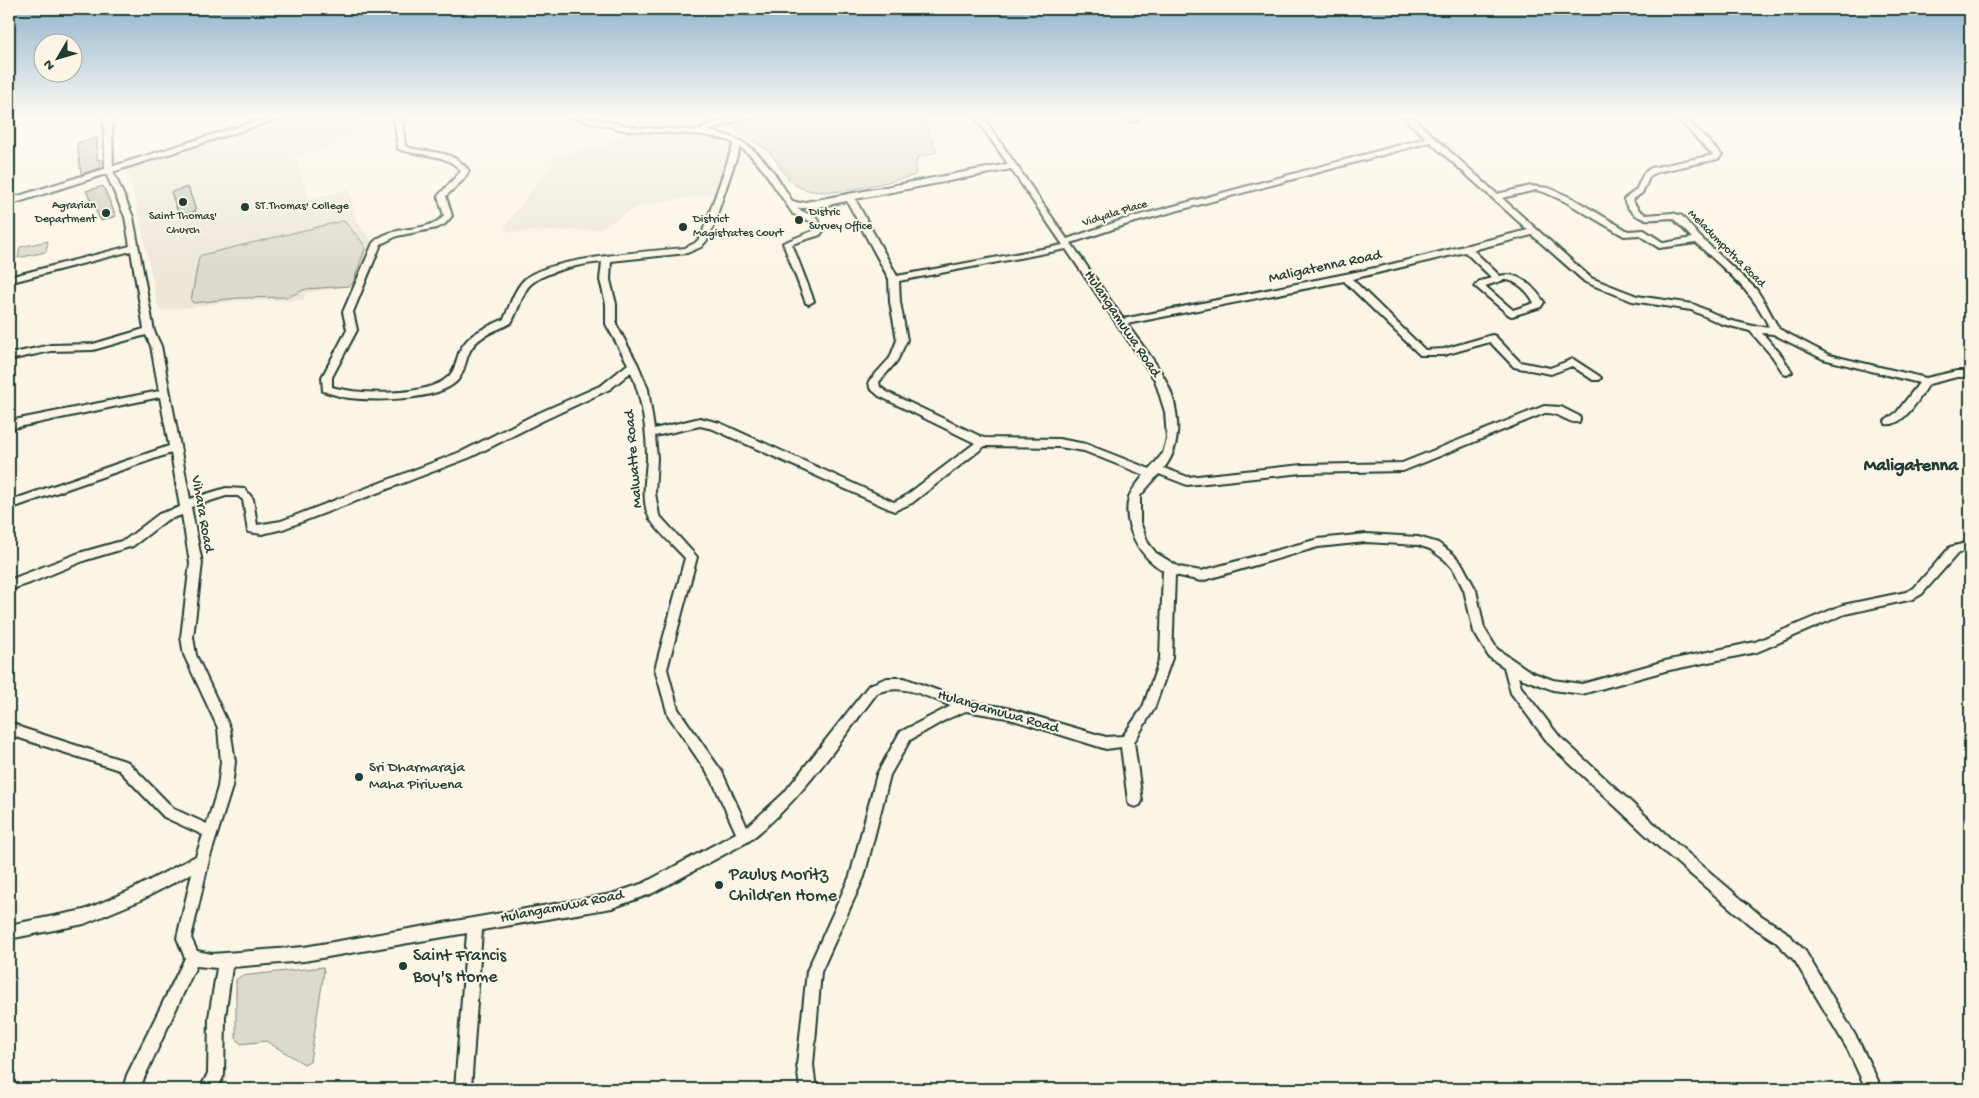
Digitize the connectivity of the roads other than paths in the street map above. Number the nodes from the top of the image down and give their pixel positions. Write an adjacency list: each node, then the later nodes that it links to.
1 (118, 168): 10 (main road)
2 (464, 168): 20 (street)
3 (729, 168): 20 (street)
4 (768, 168): 14 (street)
5 (1001, 168): 12 (street)
6 (1014, 168): 17 (street, Hulangamuwa Road)
7 (1321, 168): 17 (street, Vidyala Place)
8 (1464, 168): 11 (street)
9 (1662, 168): 16 (street, Meladumpotha Road)
10 (109, 171): 13 (main road); 18 (street, Vihara Road)
11 (1494, 197): 15 (street); 16 (street)
12 (850, 198): 14 (street); 23 (street)
13 (9, 202)
14 (789, 203): 25 (street)
15 (1532, 232): 19 (street, Maligatenna Road); 27 (street)
16 (1697, 240): 29 (street, Meladumpotha Road)
17 (1068, 244): 23 (street, Vidyala Place); 26 (street, Hulangamuwa Road)
18 (133, 248): 21 (street); 28 (street, Vihara Road)
19 (1468, 250): 22 (street, Maligatenna Road); 24 (street)
20 (607, 258): 31 (street, Malwatte Road)
21 (16, 278)
22 (1346, 278): 26 (street, Maligatenna Road); 34 (street)
23 (894, 279): 41 (street)
24 (1498, 279): 24 (street)
25 (809, 301)
26 (1122, 322): 43 (street, Hulangamuwa Road)
27 (1752, 329): 29 (street); 32 (street)
28 (149, 331): 30 (street); 36 (street, Vihara Road)
29 (1775, 331): 35 (street)
30 (9, 357)
31 (633, 366): 40 (street, Malwatte Road); 45 (street)
32 (1787, 372)
33 (1970, 374): 35 (street)
34 (1596, 378)
35 (1926, 381): 38 (street)
36 (166, 393): 39 (street); 42 (street, Vihara Road)
37 (1576, 419): 43 (street)
38 (1890, 421)
39 (9, 425)
40 (650, 434): 41 (street); 55 (street, Malwatte Road)
41 (983, 442): 43 (street)
42 (175, 448): 44 (street); 45 (street, Vihara Road)
43 (1154, 472): 47 (street, Hulangamuwa Road)
44 (9, 505)
45 (185, 507): 48 (street); 54 (street, Vihara Road)
46 (1970, 546): 49 (street, Hulangamuwa Road)
47 (1169, 568): 49 (street, Hulangamuwa Road); 52 (street)
48 (9, 585)
49 (1509, 664): 65 (street)
50 (966, 706): 52 (street, Hulangamuwa Road); 55 (street, Hulangamuwa Road); 64 (street)
51 (9, 726): 54 (street)
52 (1127, 741): 53 (street)
53 (1135, 801)
54 (211, 831): 56 (street, Vihara Road)
55 (744, 836): 57 (street, Hulangamuwa Road)
56 (202, 860): 58 (street); 59 (street)
57 (475, 924): 60 (street, Hulangamuwa Road); 63 (street)
58 (9, 932)
59 (192, 958): 60 (street, Hulangamuwa Road); 61 (street)
60 (226, 960): 62 (street)
61 (131, 1089)
62 (208, 1089)
63 (463, 1089)
64 (808, 1089)
65 (1874, 1089)

